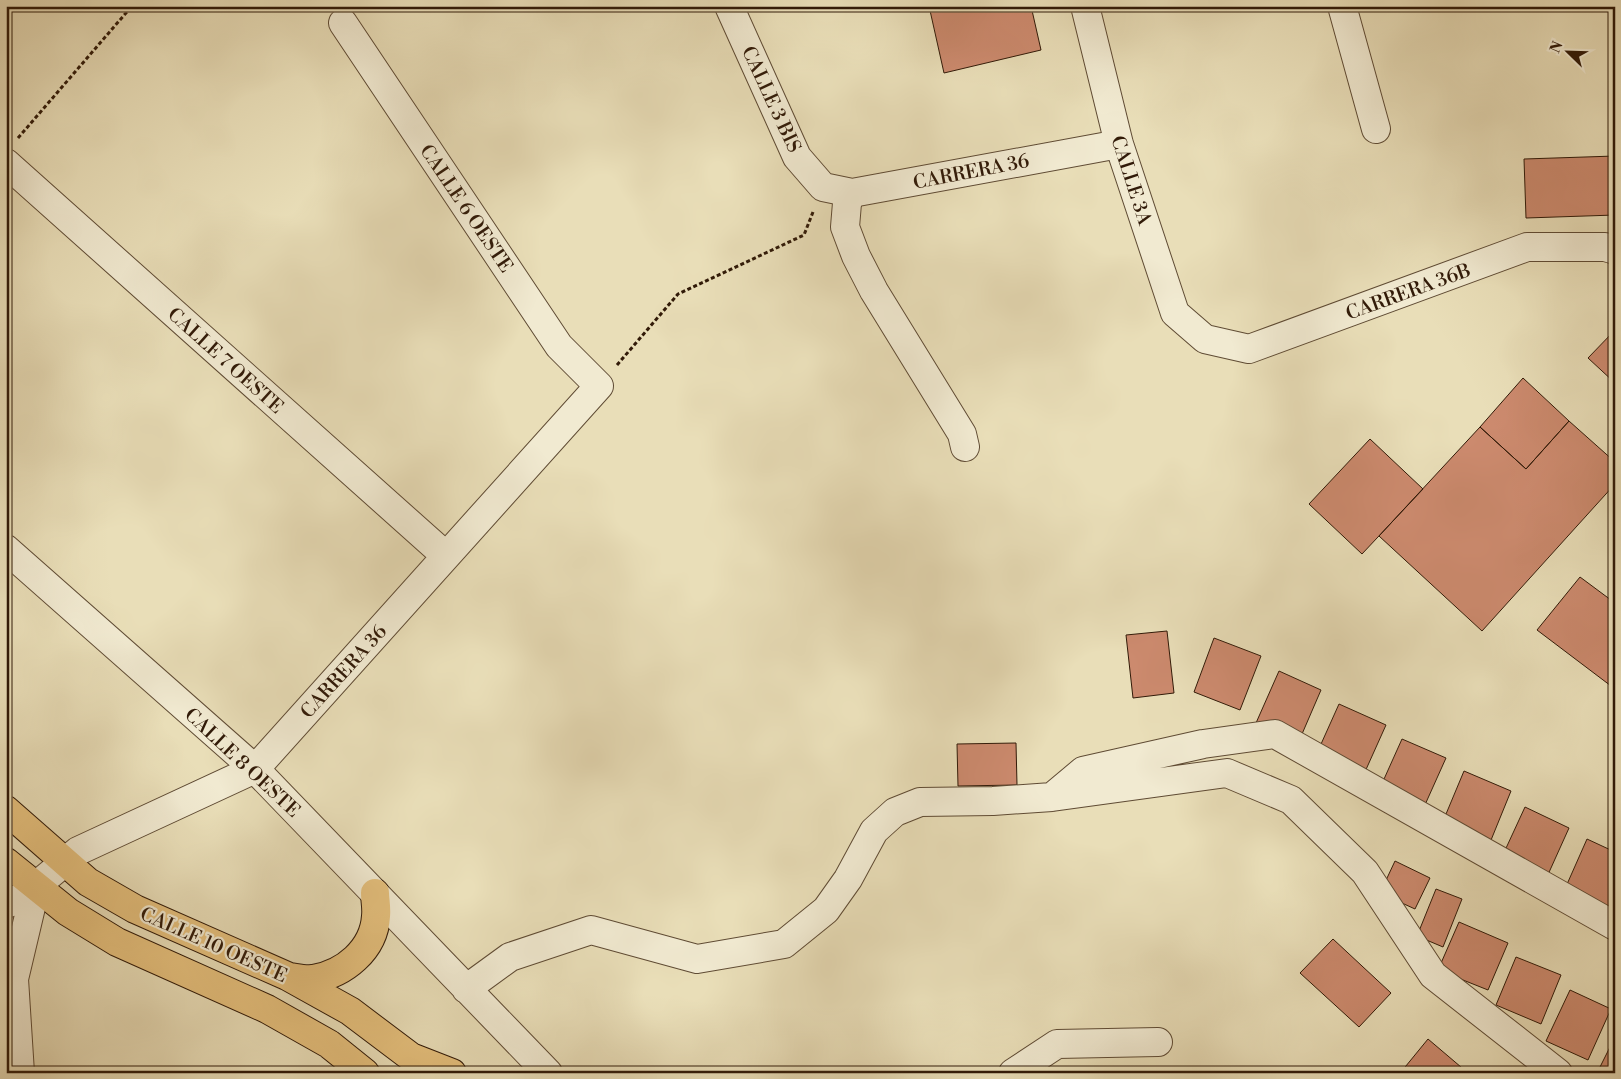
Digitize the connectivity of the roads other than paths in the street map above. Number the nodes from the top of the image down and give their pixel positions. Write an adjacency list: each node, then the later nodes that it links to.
1 (728, 6): 8 (street, CALLE 3 BIS)
2 (1085, 6): 6 (street, CALLE 3A)
3 (1342, 6): 5 (street)
4 (344, 23): 12 (street, CALLE 6 OESTE)
5 (1376, 128)
6 (1119, 144): 9 (street, CARRERA 36); 11 (street, CALLE 3A)
7 (9, 153): 15 (street, CALLE 7 OESTE)
8 (823, 187): 9 (street, CARRERA 36)
9 (852, 194): 13 (street)
10 (1615, 250): 11 (street, CARRERA 36B)
11 (1206, 339)
12 (599, 386): 15 (street, CARRERA 36)
13 (965, 447)
14 (6, 549): 16 (street, CALLE 8 OESTE)
15 (446, 556): 16 (street, CARRERA 36)
16 (255, 769): 20 (street, CARRERA 36); 22 (street, CALLE 8 OESTE)
17 (1052, 797): 24 (street); 27 (street); 35 (street)
18 (6, 810): 20 (main road, CALLE 10 OESTE)
19 (6, 862): 21 (main road, CALLE 10 OESTE)
20 (65, 862): 21 (street, CARRERA 36); 26 (main road, CALLE 10 OESTE)
21 (36, 886): 23 (street, CARRERA 36); 25 (street); 31 (main road, CALLE 10 OESTE)
22 (375, 893): 26 (main road); 27 (street, CALLE 8 OESTE)
23 (6, 904)
24 (1615, 926)
25 (10, 976): 30 (street)
26 (287, 976): 29 (main road, CALLE 10 OESTE)
27 (466, 989): 33 (street, CALLE 8 OESTE)
28 (1158, 1042): 34 (street)
29 (419, 1065): 32 (main road, CALLE 10 OESTE)
30 (20, 1073)
31 (365, 1073)
32 (452, 1073)
33 (548, 1073)
34 (1013, 1073)
35 (1558, 1073)

